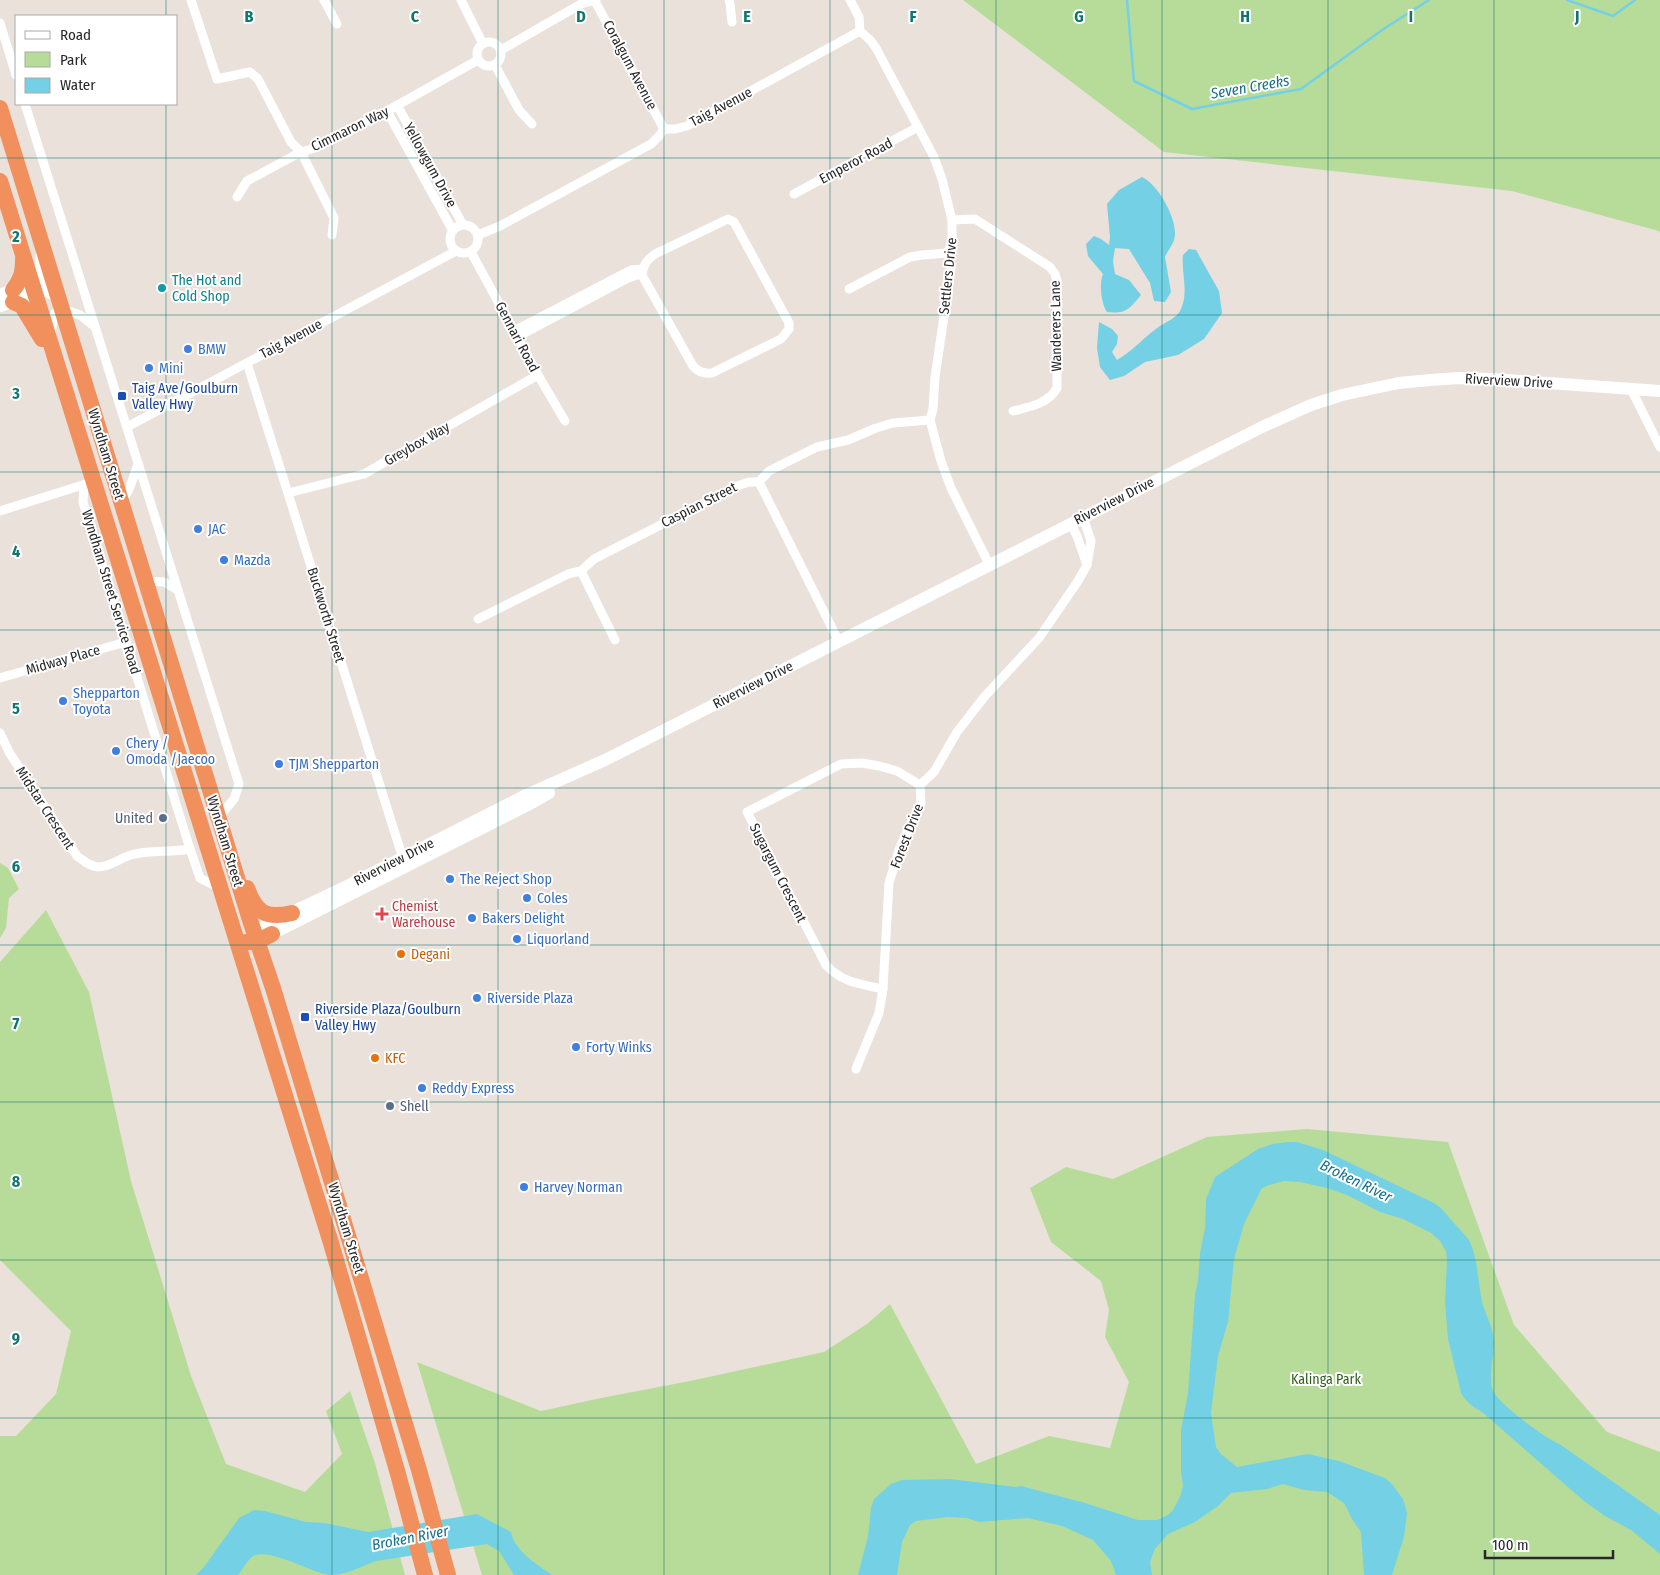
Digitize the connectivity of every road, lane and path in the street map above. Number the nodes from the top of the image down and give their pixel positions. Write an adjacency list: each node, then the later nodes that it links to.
1 (191, 0): 23 (street, Cimmaron Way)
2 (324, 0): 9 (street)
3 (596, 0): 12 (street); 22 (street, Coralgum Avenue)
4 (729, 0): 7 (street)
5 (850, 0): 10 (street, Settlers Drive)
6 (462, 3): 11 (street)
7 (732, 22)
8 (0, 23): 15 (street)
9 (337, 24)
10 (860, 32): 21 (street, Settlers Drive); 22 (street, Taig Avenue)
11 (483, 44): 12 (street); 13 (street)
12 (501, 50): 14 (street)
13 (478, 60): 14 (street); 17 (street, Cimmaron Way)
14 (495, 65): 20 (street)
15 (15, 72)
16 (25, 105): 44 (street)
17 (397, 106): 19 (street, Cimmaron Way); 29 (street, Yellowgum Drive)
18 (0, 108): 27 (highway, Wyndham Street)
19 (387, 111): 23 (street, Cimmaron Way); 31 (street, Yellowgum Drive)
20 (532, 124)
21 (918, 127): 25 (street, Emperor Road); 28 (street, Settlers Drive)
22 (664, 129): 33 (street)
23 (302, 152): 26 (street); 32 (street)
24 (0, 181): 30 (highway, Wyndham Street)
25 (794, 194)
26 (237, 197)
27 (29, 204): 30 (highway); 34 (highway, Wyndham Street)
28 (952, 220): 37 (street, Settlers Drive); 52 (street, Wanderers Lane)
29 (463, 225): 31 (street); 33 (street)
30 (15, 230): 38 (highway, Wyndham Street)
31 (453, 231): 35 (street)
32 (332, 235)
33 (478, 235): 36 (street)
34 (42, 244): 40 (street); 43 (highway, Wyndham Street)
35 (456, 251): 36 (street); 48 (street, Taig Avenue)
36 (471, 252): 45 (street, Gennari Road)
37 (948, 253): 41 (street); 53 (street, Settlers Drive)
38 (24, 256): 40 (highway, Wyndham Street); 42 (highway)
39 (642, 272): 39 (street); 45 (street)
40 (34, 289): 42 (street); 43 (street); 46 (highway, Wyndham Street)
41 (848, 289)
42 (7, 298): 47 (highway)
43 (59, 302): 44 (street); 46 (street); 61 (highway, Wyndham Street)
44 (95, 327): 55 (street)
45 (516, 334): 49 (street, Gennari Road)
46 (51, 344): 47 (highway, Wyndham Street)
47 (56, 360): 59 (highway, Wyndham Street)
48 (246, 363): 55 (street, Taig Avenue); 60 (street, Buckworth Street)
49 (538, 376): 54 (street, Gennari Road); 60 (street, Greybox Way)
50 (1630, 389): 51 (street, Riverview Drive); 56 (street); 63 (street, Riverview Drive)
51 (1660, 391)
52 (1013, 411)
53 (930, 420): 58 (street, Caspian Street); 66 (street, Settlers Drive)
54 (565, 421)
55 (127, 427): 57 (street)
56 (1660, 447)
57 (138, 464): 61 (street); 71 (street)
58 (759, 482): 68 (street, Caspian Street); 76 (street)
59 (89, 483): 62 (street); 69 (highway, Wyndham Street); 75 (street, Wyndham Street Service Road)
60 (288, 493): 82 (street, Buckworth Street)
61 (121, 504): 65 (highway, Wyndham Street)
62 (0, 511)
63 (1083, 517): 64 (street, Riverview Drive); 67 (street, Forest Drive)
64 (1070, 523): 66 (street, Riverview Drive); 67 (street)
65 (139, 563): 69 (highway); 70 (highway, Wyndham Street)
66 (989, 564): 76 (street, Riverview Drive)
67 (1087, 565): 79 (street, Forest Drive)
68 (581, 571): 73 (street, Caspian Street); 74 (street)
69 (123, 575): 72 (highway, Wyndham Street)
70 (145, 581): 71 (street); 72 (highway); 80 (highway, Wyndham Street)
71 (178, 590): 80 (street)
72 (128, 592): 83 (highway, Wyndham Street)
73 (478, 619)
74 (616, 640)
75 (126, 642): 77 (street, Midway Place); 81 (street, Wyndham Street Service Road)
76 (839, 642): 82 (street, Riverview Drive)
77 (0, 678)
78 (0, 734): 81 (street, Midstar Crescent)
79 (920, 785): 87 (street, Forest Drive); 87 (street, Sugargum Crescent)
80 (218, 819): 84 (highway); 86 (highway, Wyndham Street)
81 (190, 849): 83 (street, Wyndham Street Service Road)
82 (404, 862): 84 (street, Riverview Drive); 86 (street, Riverview Drive)
83 (219, 888): 85 (highway, Wyndham Street)
84 (292, 913): 86 (street, Riverview Drive)
85 (231, 925): 86 (highway); 89 (highway, Wyndham Street)
86 (258, 935): 89 (highway); 90 (highway, Wyndham Street)
87 (883, 989): 88 (street, Forest Drive)
88 (856, 1069)
89 (279, 1078): 91 (highway, Wyndham Street)
90 (342, 1215): 91 (highway); 92 (highway, Wyndham Street)
91 (331, 1243): 93 (highway, Wyndham Street)
92 (375, 1324): 93 (highway); 95 (highway, Wyndham Street)
93 (362, 1351): 94 (highway, Wyndham Street)
94 (426, 1575)
95 (448, 1575)

